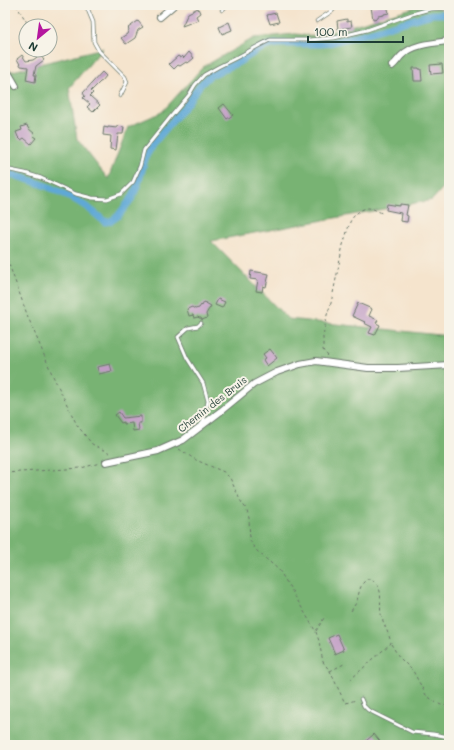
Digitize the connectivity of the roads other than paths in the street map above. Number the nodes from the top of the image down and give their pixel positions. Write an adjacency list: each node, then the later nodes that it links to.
1 (86, 5): 13 (lane)
2 (174, 5): 7 (street)
3 (228, 5): 6 (lane)
4 (337, 5): 8 (lane)
5 (449, 8): 14 (lane)
6 (222, 10)
7 (160, 17)
8 (317, 21)
9 (449, 41): 10 (street)
10 (392, 66)
11 (5, 67): 12 (street)
12 (16, 86)
13 (120, 96)
14 (5, 169)
15 (200, 323): 17 (lane)
16 (449, 364): 17 (street, Chemin des Bruis)
17 (203, 425): 18 (street, Chemin des Bruis)
18 (106, 462)
19 (361, 699): 20 (lane)
20 (449, 738)

